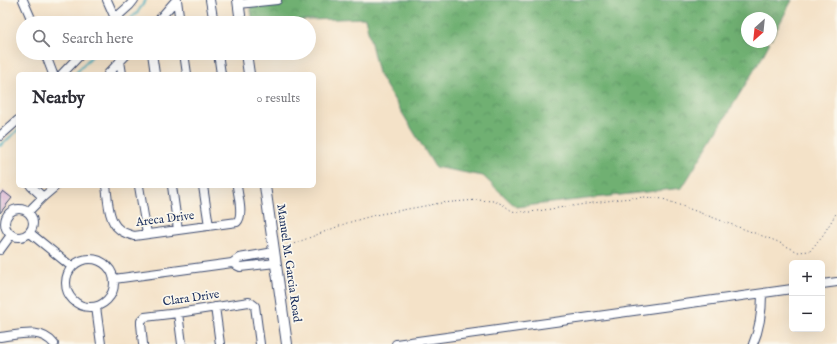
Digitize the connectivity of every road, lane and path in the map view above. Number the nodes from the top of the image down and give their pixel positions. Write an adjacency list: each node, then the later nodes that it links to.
1 (23, 0): 8 (street)
2 (107, 0): 9 (street)
3 (134, 0): 10 (street)
4 (177, 0): 11 (street); 12 (street)
5 (210, 0): 13 (street)
6 (276, 0): 7 (street)
7 (238, 2): 14 (main road)
8 (29, 16)
9 (112, 16)
10 (118, 16)
11 (162, 16)
12 (179, 16)
13 (213, 16)
14 (240, 16)
15 (48, 60): 22 (street)
16 (75, 60): 23 (street)
17 (153, 60): 26 (street)
18 (185, 60): 27 (street)
19 (219, 60): 28 (street)
20 (247, 60): 29 (main road)
21 (120, 61): 24 (street); 25 (street)
22 (53, 72)
23 (64, 72)
24 (110, 72)
25 (122, 72)
26 (155, 72)
27 (187, 72)
28 (221, 72)
29 (249, 72)
30 (16, 122): 31 (street)
31 (0, 136)
32 (33, 188): 40 (street)
33 (54, 188): 40 (street)
34 (106, 188): 46 (street, Areca Drive)
35 (140, 188): 46 (street)
36 (172, 188): 44 (street)
37 (204, 188): 43 (street)
38 (237, 188): 43 (street, Areca Drive)
39 (265, 188): 49 (main road, Manuel M. Garcia Road)
40 (43, 197): 41 (street)
41 (28, 212): 45 (street); 47 (street)
42 (837, 212): 49 (path)
43 (209, 226): 44 (street, Areca Drive)
44 (178, 230): 46 (street, Areca Drive)
45 (30, 233): 47 (street); 52 (street)
46 (147, 234)
47 (12, 235): 48 (street)
48 (0, 250)
49 (274, 252): 50 (street); 51 (main road, Manuel M. Garcia Road)
50 (232, 263): 51 (street); 53 (street)
51 (276, 263): 71 (main road, Manuel M. Garcia Road)
52 (72, 267): 53 (street); 58 (street)
53 (114, 279): 58 (street)
54 (837, 282): 55 (street)
55 (825, 284)
56 (789, 290): 57 (street)
57 (762, 294): 63 (street); 73 (street)
58 (96, 307): 66 (street)
59 (215, 307): 60 (street, Clara Drive); 69 (street); 70 (street, Clara Drive)
60 (178, 313): 67 (street, Clara Drive); 68 (street)
61 (18, 335): 62 (street); 64 (street); 65 (street)
62 (0, 337)
63 (424, 342): 72 (street)
64 (19, 344)
65 (54, 344)
66 (101, 344)
67 (143, 344)
68 (182, 344)
69 (220, 344)
70 (260, 344)
71 (287, 344)
72 (396, 344)
73 (754, 344)

